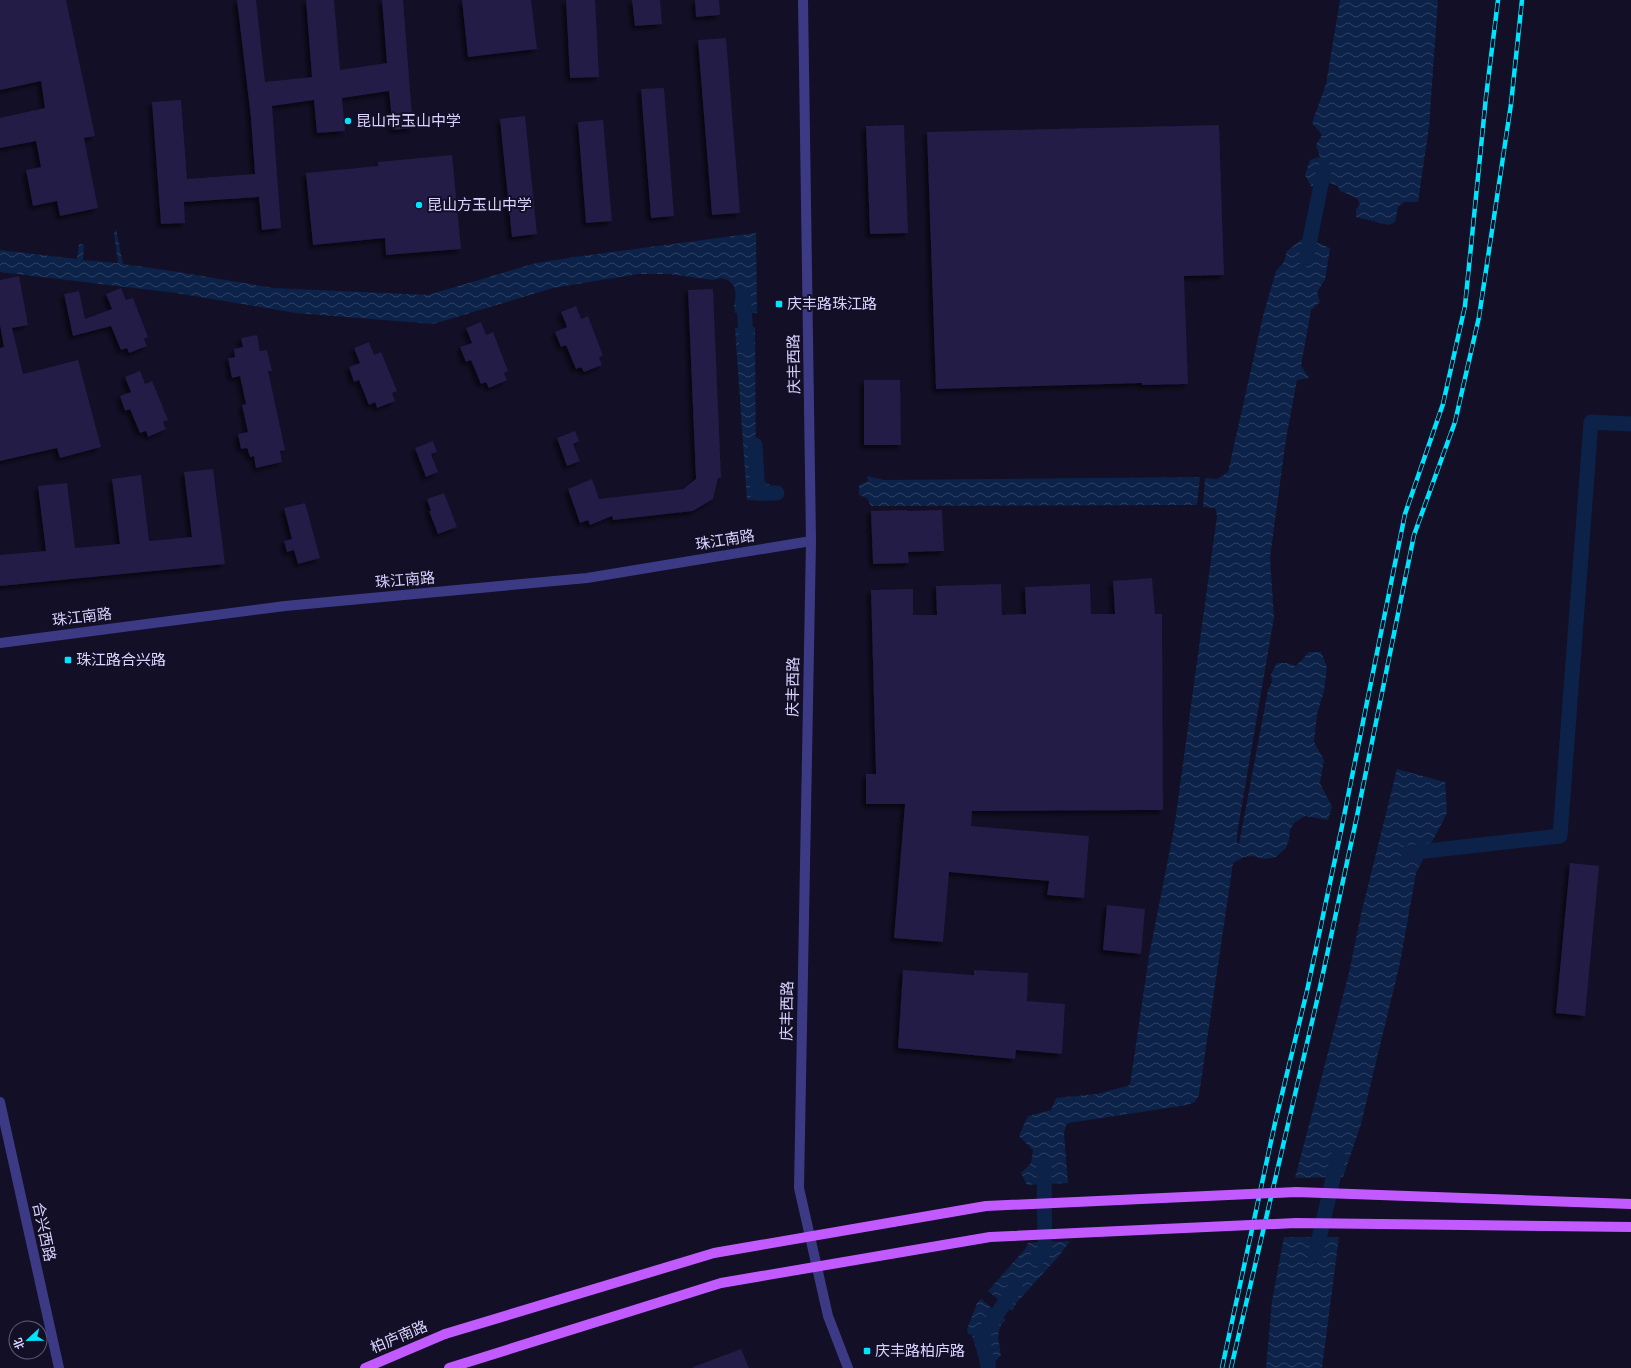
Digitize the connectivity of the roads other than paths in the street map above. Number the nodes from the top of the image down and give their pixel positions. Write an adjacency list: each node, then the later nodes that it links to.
1 (803, 0): 2 (street, 庆丰西路)
2 (811, 541): 3 (street, 珠江南路); 10 (street, 庆丰西路)
3 (0, 643)
4 (0, 1102): 7 (street, 合兴西路)
5 (1631, 1204): 8 (main road, 柏庐南路, bridge)
6 (1631, 1227): 9 (main road, bridge)
7 (59, 1368)
8 (365, 1368)
9 (449, 1368)
10 (848, 1368)

